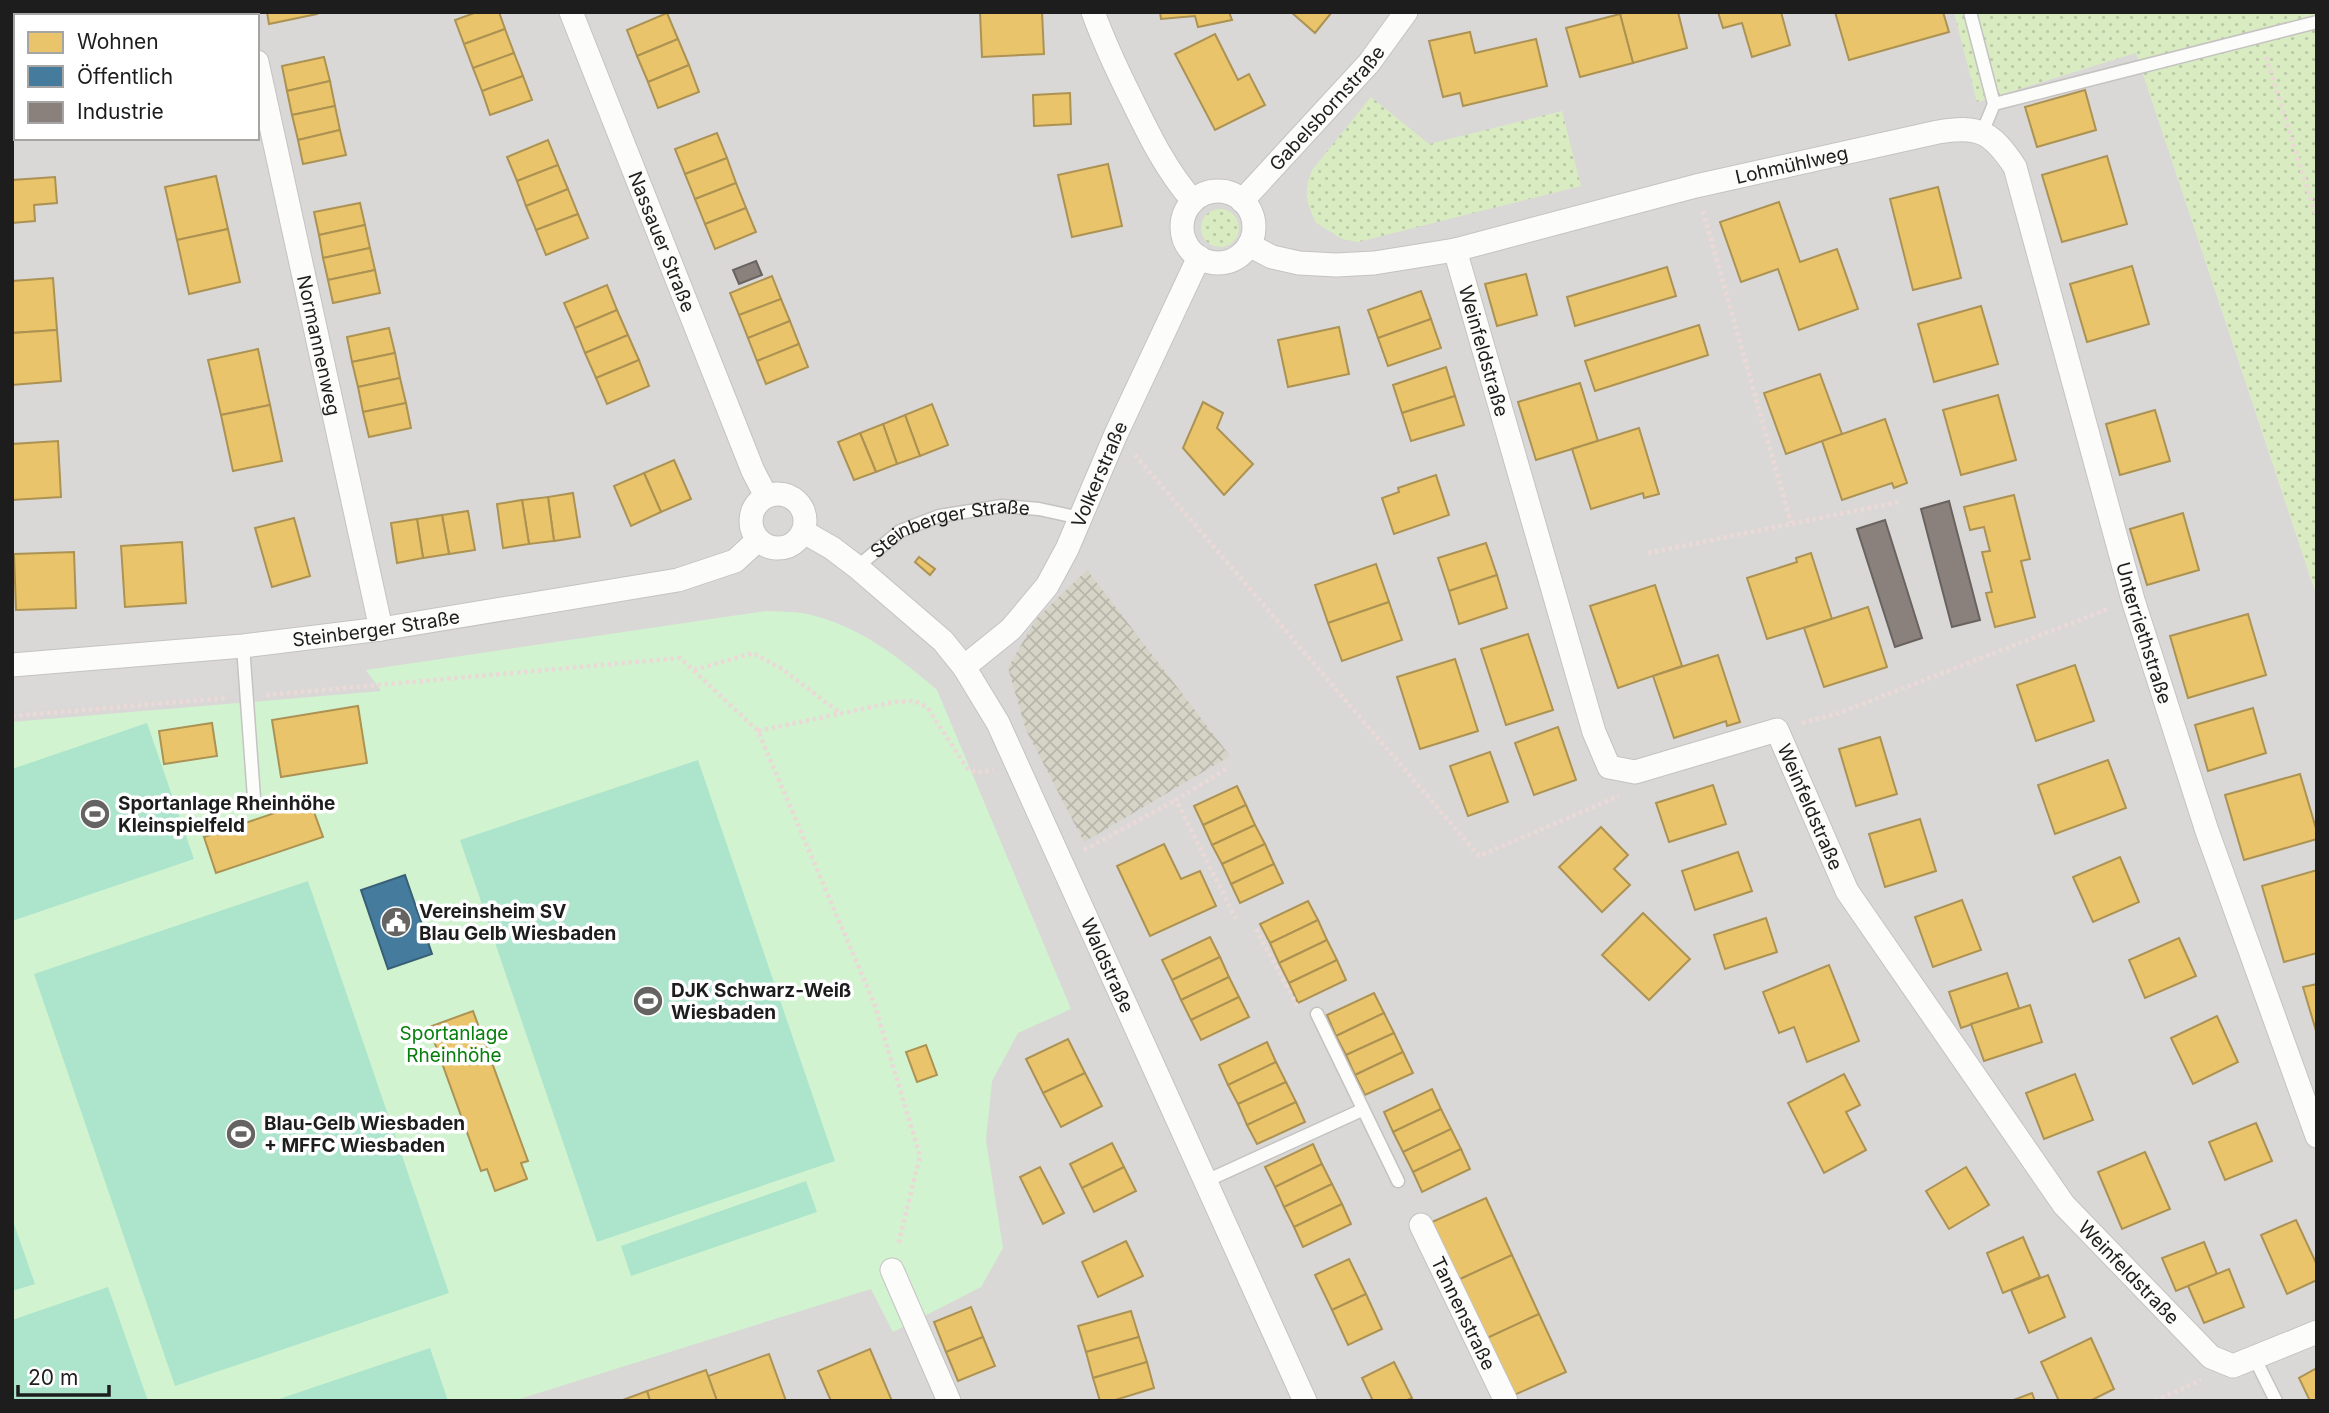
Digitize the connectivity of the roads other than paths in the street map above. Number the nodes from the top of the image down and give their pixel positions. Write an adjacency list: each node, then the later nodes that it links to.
1 (571, 12): 14 (street, Nassauer Straße)
2 (1093, 12): 9 (street)
3 (1406, 12): 10 (street, Gabelsbornstraße)
4 (1970, 12): 7 (lane)
5 (2317, 22): 7 (lane)
6 (259, 71): 19 (street, Normannenweg)
7 (1994, 104): 8 (lane)
8 (1982, 132): 12 (street, Lohmühlweg); 26 (street, Unterriethstraße)
9 (1193, 201): 10 (street); 13 (street)
10 (1242, 201): 11 (street)
11 (1249, 245): 12 (street, Lohmühlweg); 13 (street)
12 (1455, 250): 32 (street, Weinfeldstraße)
13 (1199, 257): 15 (street, Volkerstraße)
14 (766, 496): 16 (street); 17 (street)
15 (1080, 518): 18 (lane, Steinberger Straße); 22 (street, Volkerstraße)
16 (804, 532): 17 (street); 18 (street, Steinberger Straße)
17 (758, 540): 19 (street, Steinberger Straße)
18 (857, 567): 22 (street, Waldstraße)
19 (381, 629): 20 (street, Steinberger Straße)
20 (243, 646): 21 (street, Steinberger Straße); 23 (lane)
21 (12, 665)
22 (964, 667): 27 (street, Waldstraße)
23 (254, 798)
24 (1317, 1014): 25 (lane)
25 (1362, 1110): 27 (lane); 28 (lane)
26 (2317, 1136)
27 (1206, 1181): 34 (street, Waldstraße)
28 (1398, 1181)
29 (1421, 1225): 35 (street, Tannenstraße)
30 (892, 1270): 33 (street)
31 (2317, 1332): 32 (street)
32 (2244, 1362): 36 (lane)
33 (949, 1401)
34 (1305, 1401)
35 (1506, 1401)
36 (2276, 1401)

